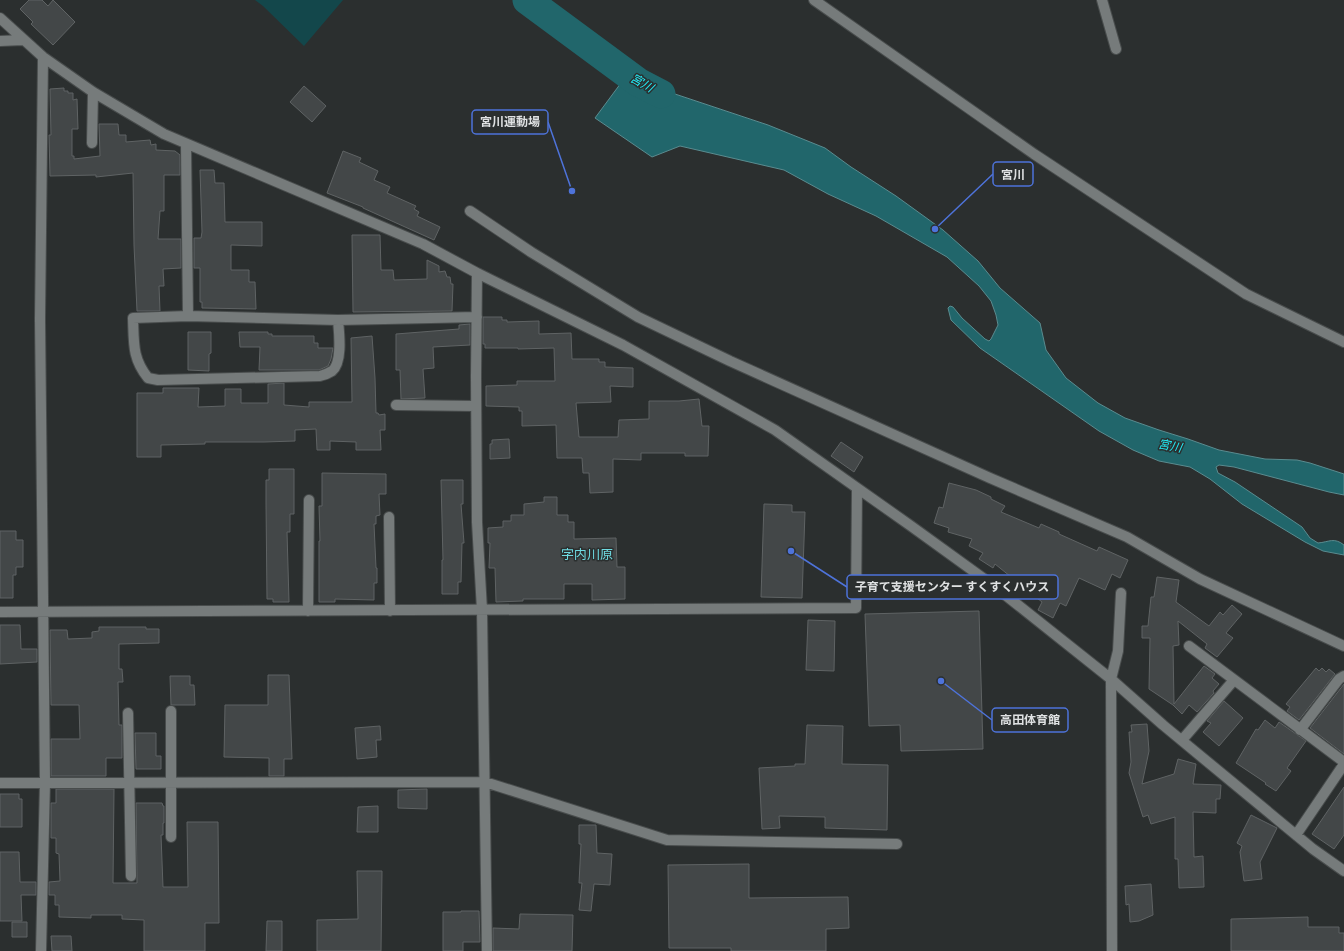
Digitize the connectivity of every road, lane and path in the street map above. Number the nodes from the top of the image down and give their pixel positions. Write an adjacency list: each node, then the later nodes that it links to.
1 (814, 0): 16 (street)
2 (1102, 0): 6 (street)
3 (0, 18): 4 (street)
4 (23, 40): 5 (street); 7 (street)
5 (0, 41)
6 (1116, 50)
7 (43, 57): 8 (street); 27 (street)
8 (92, 92): 9 (street); 10 (street)
9 (92, 143)
10 (186, 144): 12 (street); 13 (street)
11 (470, 211): 29 (street)
12 (477, 273): 14 (street); 19 (street)
13 (188, 316): 15 (street); 15 (street)
14 (477, 317): 15 (street); 18 (street)
15 (338, 320)
16 (1344, 342)
17 (396, 405): 18 (street)
18 (476, 406): 23 (street)
19 (857, 489): 23 (street); 31 (street)
20 (309, 500): 24 (street)
21 (389, 517): 25 (street)
22 (1121, 593): 31 (street)
23 (482, 610): 25 (street); 41 (street)
24 (308, 611): 25 (street); 27 (street)
25 (390, 611)
26 (0, 612): 27 (street)
27 (44, 612): 38 (street)
28 (1189, 646): 32 (street)
29 (1344, 646)
30 (1344, 676): 35 (street)
31 (1111, 679): 36 (street); 50 (street)
32 (1234, 680): 35 (street); 36 (street)
33 (171, 711): 40 (street)
34 (128, 713): 39 (street)
35 (1300, 730): 37 (street)
36 (1182, 740): 43 (street)
37 (1344, 763): 43 (street)
38 (45, 782): 39 (street); 42 (street); 48 (street)
39 (129, 782): 40 (street); 47 (street)
40 (171, 782): 41 (street); 44 (street)
41 (485, 782): 45 (street); 49 (street)
42 (0, 783)
43 (1296, 835): 46 (street)
44 (171, 837)
45 (897, 844)
46 (1344, 871)
47 (131, 876)
48 (41, 951)
49 (487, 951)
50 (1112, 951)

